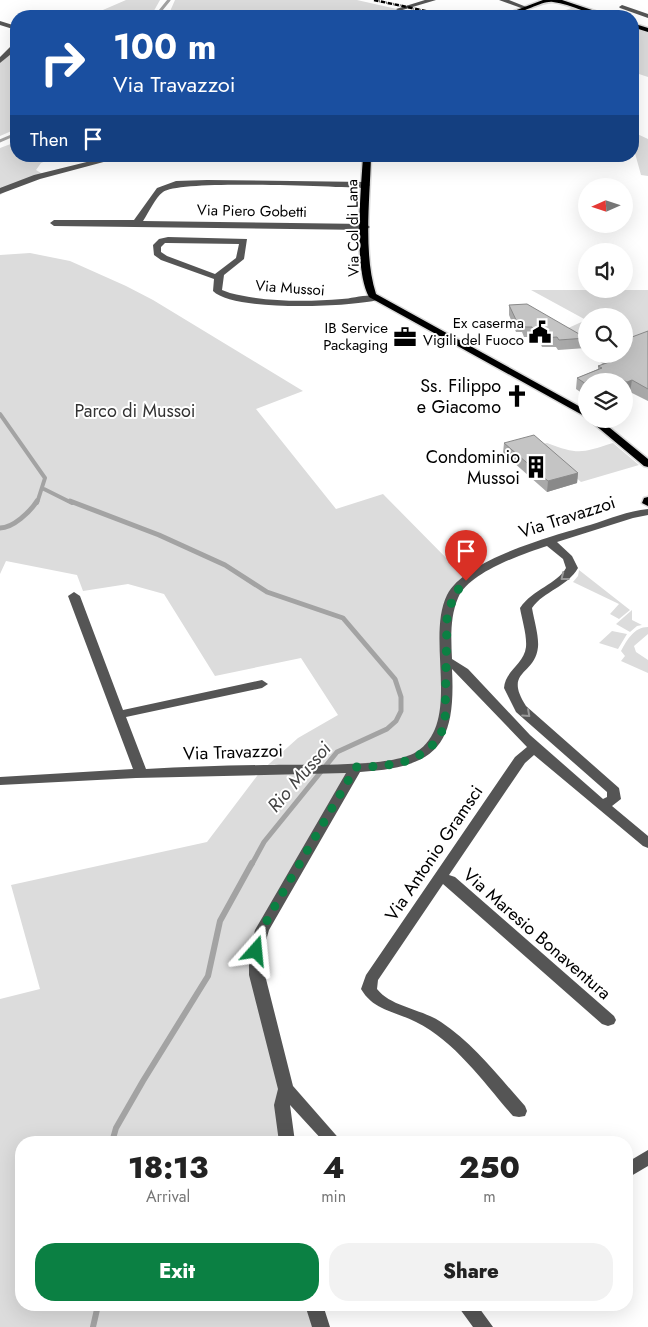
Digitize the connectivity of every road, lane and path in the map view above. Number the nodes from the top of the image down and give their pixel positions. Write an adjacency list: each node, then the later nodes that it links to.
1 (433, 0): 7 (street)
2 (502, 0): 9 (street)
3 (549, 0): 5 (main road)
4 (585, 0): 6 (main road); 12 (main road)
5 (538, 2): 6 (main road); 9 (main road)
6 (560, 2): 11 (main road)
7 (398, 5)
8 (622, 7): 13 (street)
9 (526, 8): 10 (main road)
10 (520, 10)
11 (587, 10)
12 (598, 10)
13 (631, 10)
14 (10, 52): 15 (street)
15 (0, 61)
16 (98, 162): 19 (street)
17 (367, 162): 18 (main road, Via Col di Lana)
18 (366, 185): 21 (street, Via Piero Gobetti); 22 (main road, Via Col di Lana)
19 (0, 191)
20 (54, 223): 21 (street, Via Piero Gobetti)
21 (137, 223): 22 (street, Via Piero Gobetti)
22 (366, 226): 24 (main road, Via Col di Lana)
23 (219, 278): 23 (street, Via Mussoi); 24 (street, Via Mussoi)
24 (375, 298): 25 (main road)
25 (578, 410)
26 (604, 428): 27 (main road)
27 (648, 464)
28 (646, 506): 29 (street, Via Travazzoi)
29 (549, 541): 31 (street, Via Travazzoi); 38 (street, one-way to 38)
30 (74, 596): 33 (street)
31 (446, 661): 34 (street); 35 (street, Via Travazzoi)
32 (262, 684): 33 (street)
33 (119, 716): 36 (street)
34 (534, 748): 38 (street); 40 (street, Via Antonio Gramsci)
35 (351, 767): 36 (street, Via Travazzoi); 42 (street)
36 (141, 774): 37 (street, Via Travazzoi)
37 (0, 781)
38 (602, 806): 39 (street)
39 (648, 843)
40 (441, 877): 41 (street, Via Maresio Bonaventura); 43 (street, Via Antonio Gramsci)
41 (608, 1020)
42 (286, 1089): 44 (street); 45 (street)
43 (519, 1111)
44 (286, 1136)
45 (329, 1136)
46 (648, 1157): 47 (street)
47 (633, 1167)
48 (316, 1311): 50 (street)
49 (471, 1311): 51 (street)
50 (321, 1327)
51 (484, 1327)

